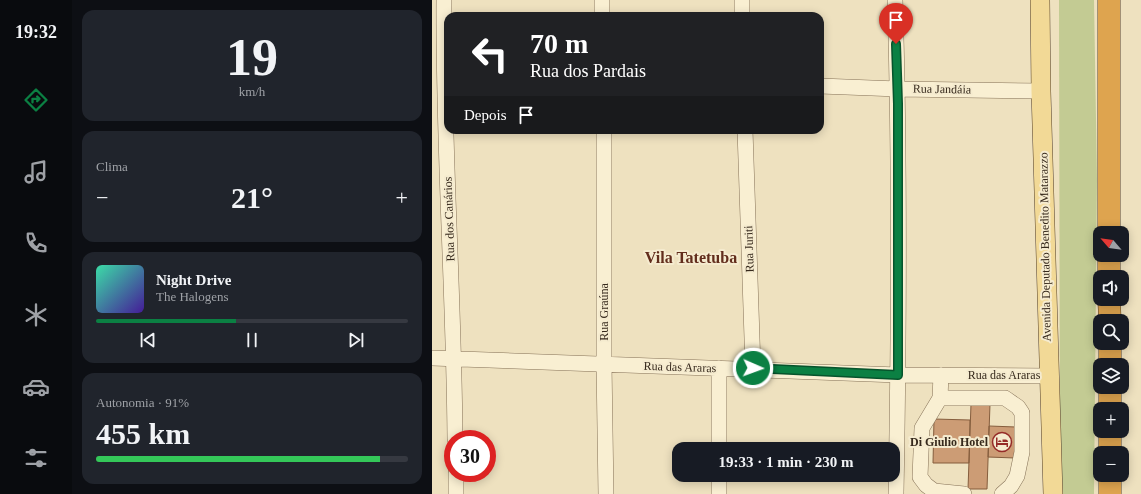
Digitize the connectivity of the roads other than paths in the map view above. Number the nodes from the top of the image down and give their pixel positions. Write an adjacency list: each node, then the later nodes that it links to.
1 (444, 0): 9 (street, Rua dos Canários)
2 (602, 0): 7 (street)
3 (742, 0): 8 (street)
4 (895, 0): 11 (street)
5 (1040, 0): 12 (main road, Avenida Deputado Benedito Matarazzo)
6 (1109, 0): 15 (highway)
7 (602, 12)
8 (742, 12)
9 (441, 74): 17 (street, Rua dos Canários)
10 (824, 86): 11 (street, Rua Jandáia)
11 (898, 89): 12 (street, Rua Jandáia); 21 (street)
12 (1041, 91): 23 (main road, Avenida Deputado Benedito Matarazzo)
13 (604, 134): 18 (street, Rua Graúna)
14 (745, 134): 20 (street, Rua Juriti)
15 (1109, 226)
16 (432, 358): 17 (street, Rua das Araras)
17 (454, 358): 18 (street, Rua das Araras); 25 (street, Rua dos Canários)
18 (604, 364): 19 (street, Rua das Araras); 31 (street, Rua Graúna)
19 (719, 368): 20 (street, Rua das Araras); 26 (street)
20 (753, 368): 21 (street, Rua das Araras)
21 (898, 375): 22 (street, Rua das Araras); 33 (street)
22 (941, 375): 23 (street, Rua das Araras); 24 (street)
23 (1048, 376): 36 (main road, Avenida Deputado Benedito Matarazzo)
24 (940, 398): 34 (street); 35 (street)
25 (456, 430)
26 (719, 442)
27 (456, 482): 30 (street)
28 (719, 482): 32 (street)
29 (1110, 482): 37 (highway)
30 (456, 494)
31 (606, 494)
32 (719, 494)
33 (896, 494)
34 (964, 494)
35 (1002, 494)
36 (1053, 494)
37 (1110, 494)

